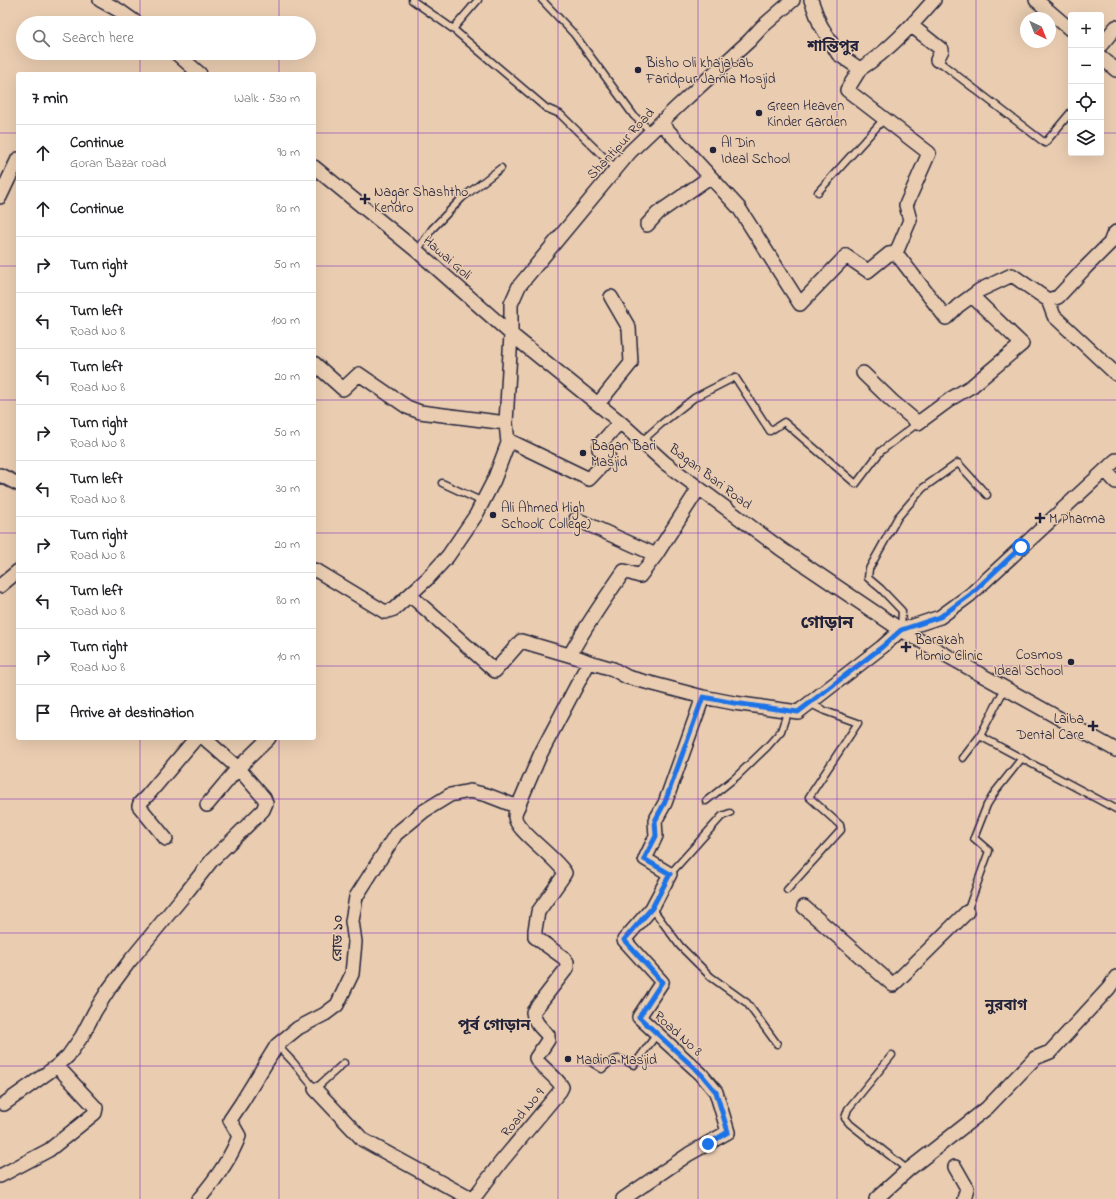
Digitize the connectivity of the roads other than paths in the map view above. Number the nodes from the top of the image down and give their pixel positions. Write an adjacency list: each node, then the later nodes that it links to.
1 (100, 0): 10 (street)
2 (114, 0): 11 (lane)
3 (412, 0): 15 (lane)
4 (478, 0): 15 (lane)
5 (542, 0): 25 (lane)
6 (793, 0): 25 (street, Shantipur Road)
7 (811, 0): 20 (street)
8 (934, 0): 12 (street)
9 (1036, 0): 13 (street)
10 (127, 16)
11 (128, 16)
12 (912, 26): 18 (street); 20 (street)
13 (1068, 27)
14 (1116, 28): 16 (street)
15 (453, 29): 29 (lane)
16 (1104, 42)
17 (184, 60): 22 (street)
18 (937, 60): 23 (lane)
19 (1104, 60): 21 (street)
20 (860, 68): 24 (street)
21 (1116, 70)
22 (198, 72)
23 (1068, 115)
24 (884, 119): 31 (lane); 36 (street)
25 (656, 127): 29 (street, Shantipur Road); 30 (street)
26 (16, 163): 32 (street)
27 (501, 168): 35 (lane)
28 (316, 169): 35 (street, Hawai Goli)
29 (616, 169): 40 (street, Shantipur Road)
30 (710, 177): 33 (street); 36 (street)
31 (818, 192)
32 (0, 197)
33 (647, 225)
34 (1116, 232): 39 (street)
35 (417, 251): 40 (street, Hawai Goli)
36 (896, 253): 37 (street)
37 (972, 296): 39 (street); 47 (street)
38 (611, 297): 44 (street)
39 (1048, 300): 43 (street)
40 (511, 334): 44 (street, Bagan Bari Road); 46 (street, Shantipur Road)
41 (316, 366): 46 (street)
42 (863, 373): 47 (street)
43 (1116, 374)
44 (598, 404): 45 (street, Bagan Bari Road)
45 (620, 422): 48 (street); 49 (street, Bagan Bari Road)
46 (506, 423): 48 (street, Shantipur Road)
47 (918, 423): 49 (lane)
48 (508, 440): 58 (street)
49 (642, 442): 56 (street, Bagan Bari Road)
50 (1116, 460): 51 (street)
51 (1105, 470): 53 (street); 65 (street)
52 (0, 475): 54 (street)
53 (1116, 482)
54 (16, 483)
55 (442, 483): 58 (lane)
56 (699, 488): 60 (street); 65 (street, Bagan Bari Road)
57 (987, 495): 65 (lane)
58 (483, 502): 64 (street)
59 (576, 519): 60 (street)
60 (656, 555): 66 (street)
61 (316, 571): 64 (street)
62 (16, 573): 63 (street)
63 (0, 586)
64 (410, 595): 66 (street)
65 (901, 630): 68 (street, Bagan Bari Road); 70 (street)
66 (570, 655): 67 (street)
67 (589, 662): 69 (street); 82 (street)
68 (1005, 688): 72 (lane); 76 (street, Bagan Bari Road)
69 (703, 697): 71 (street); 86 (street)
70 (809, 703): 71 (street); 87 (lane)
71 (788, 710): 80 (lane)
72 (980, 736): 77 (lane); 78 (lane)
73 (194, 740): 85 (street)
74 (206, 740): 79 (street)
75 (267, 740): 79 (street)
76 (1116, 750)
77 (964, 758)
78 (1022, 758): 83 (lane); 90 (lane)
79 (238, 768): 81 (street); 98 (street)
80 (706, 801)
81 (207, 805)
82 (518, 807): 94 (street, রোড ১০); 105 (street, Road No 9)
83 (1116, 809)
84 (730, 813): 86 (lane)
85 (166, 839)
86 (670, 874): 89 (street, Road No 8)
87 (787, 890)
88 (804, 907): 90 (street)
89 (652, 908): 92 (street, Road No 8); 93 (lane)
90 (967, 912)
91 (1116, 977): 102 (street)
92 (657, 1034): 96 (lane); 106 (street, Road No 8)
93 (776, 1044)
94 (277, 1045): 99 (lane); 104 (street, রোড ১০)
95 (892, 1055): 102 (lane)
96 (589, 1060)
97 (344, 1062): 99 (lane)
98 (57, 1066): 100 (street); 103 (street)
99 (315, 1089): 105 (street)
100 (4, 1104)
101 (955, 1168): 108 (street)
102 (908, 1170): 107 (street)
103 (0, 1176)
104 (200, 1199)
105 (472, 1199)
106 (623, 1199)
107 (876, 1199)
108 (964, 1199)

